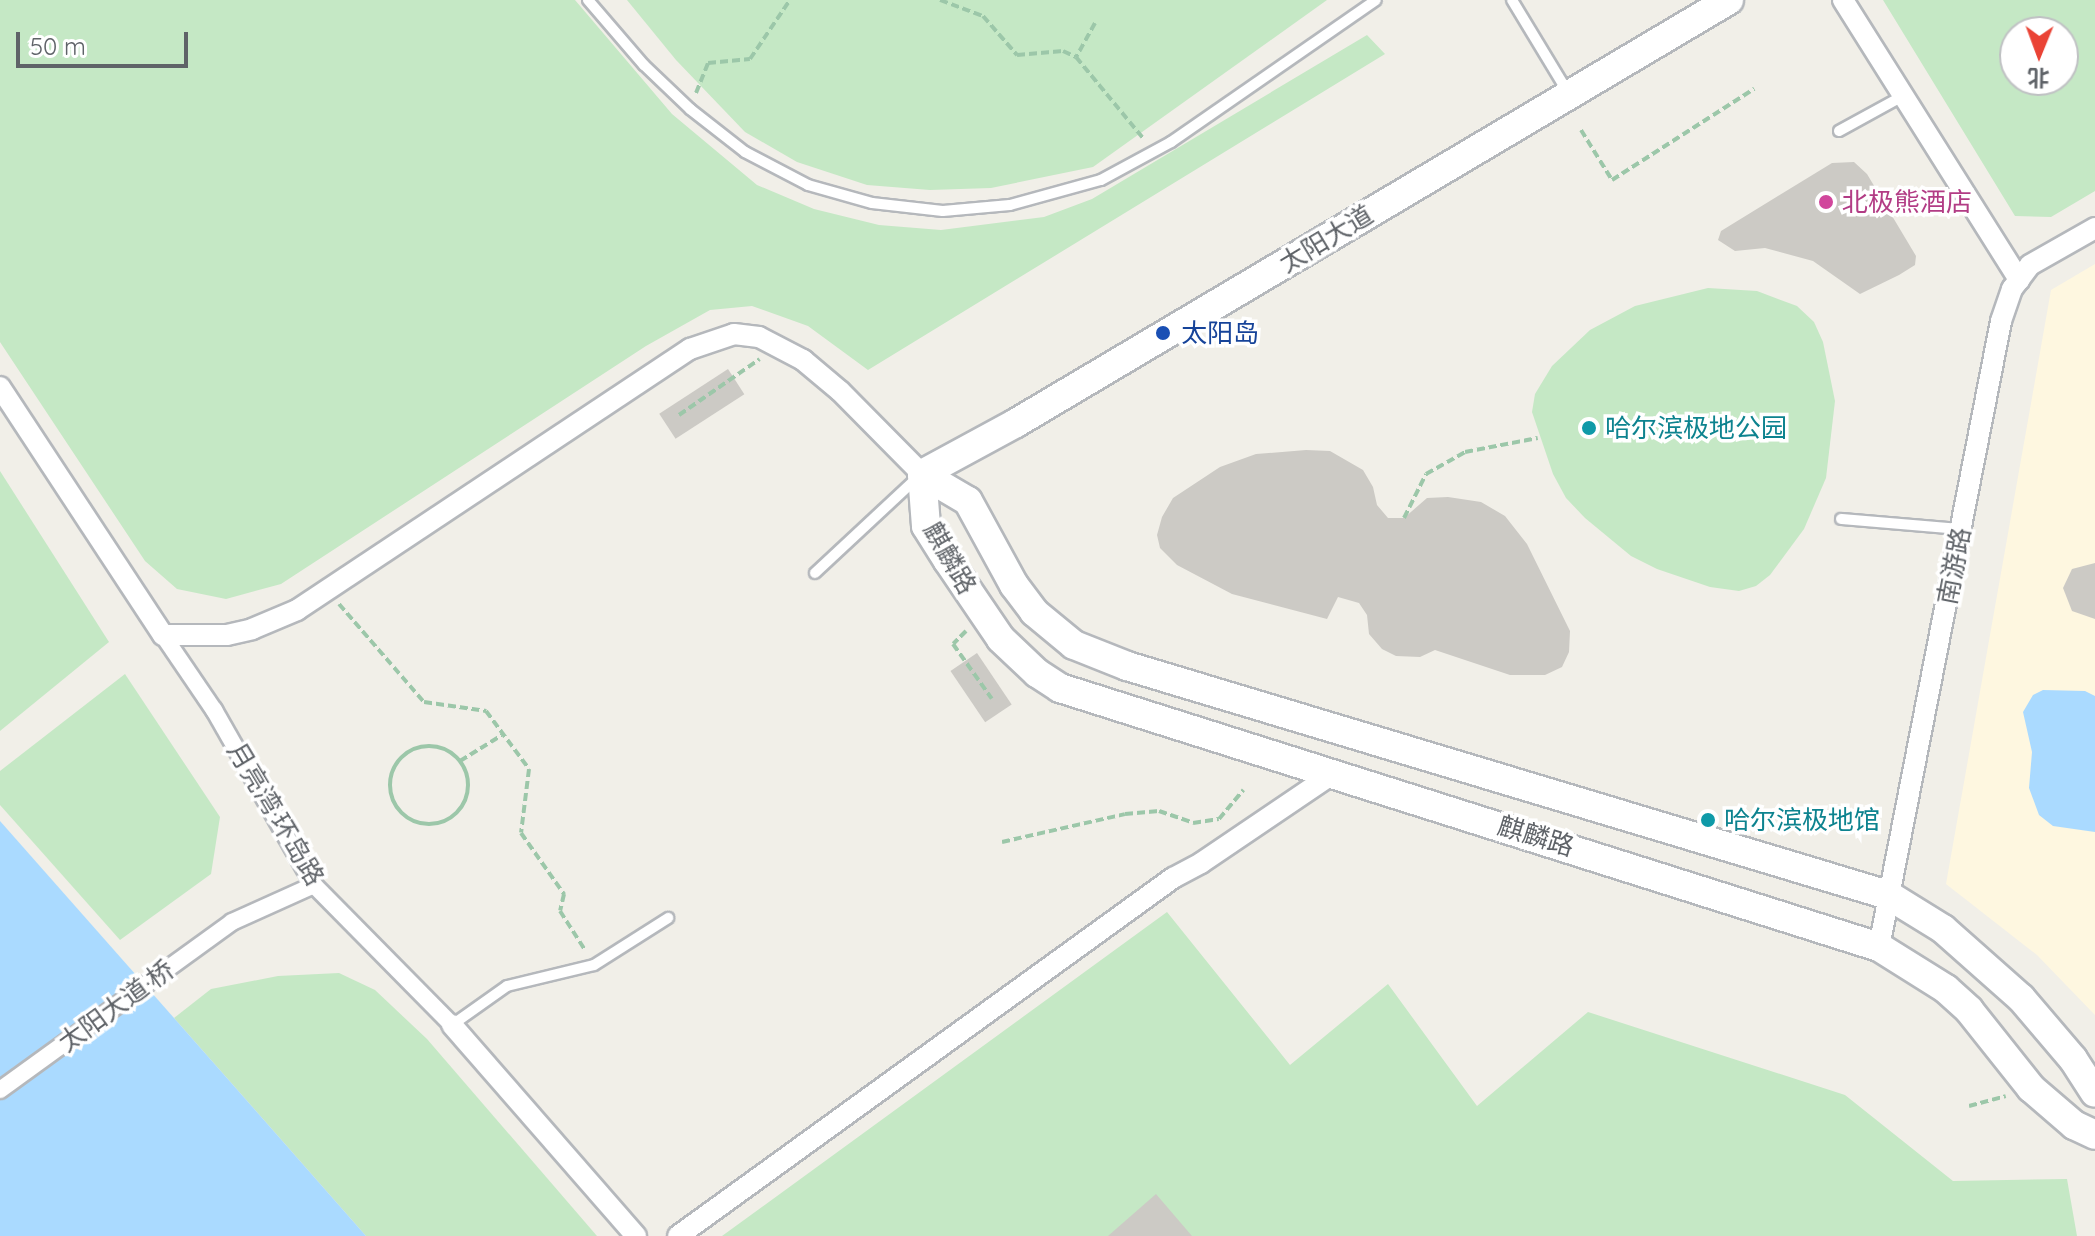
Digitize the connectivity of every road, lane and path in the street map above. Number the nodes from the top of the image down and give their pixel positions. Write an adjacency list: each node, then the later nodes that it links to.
1 (588, 0): 13 (lane)
2 (790, 0): 13 (path)
3 (940, 0): 9 (path)
4 (1376, 0): 16 (lane)
5 (1512, 0): 11 (lane)
6 (1729, 0): 11 (main road, 太阳大道)
7 (1843, 0): 12 (street)
8 (1095, 23): 9 (path)
9 (1076, 57): 16 (path)
10 (1754, 89): 14 (path)
11 (1570, 94): 23 (main road, 太阳大道)
12 (1903, 96): 15 (lane); 18 (street)
13 (690, 109): 16 (lane)
14 (1581, 130)
15 (1839, 131)
16 (1154, 152)
17 (2095, 228): 18 (street, 南游路)
18 (2019, 280): 26 (street, 南游路)
19 (781, 345): 21 (path); 23 (street); 28 (street)
20 (0, 387): 30 (street, 月亮湾·环岛路)
21 (679, 415)
22 (1538, 438): 24 (path)
23 (922, 474): 27 (lane); 29 (main road, 麒麟路); 38 (main road, 麒麟路)
24 (1404, 518)
25 (1841, 519): 26 (lane)
26 (1961, 529): 38 (street, 南游路)
27 (815, 573)
28 (327, 591): 30 (street); 32 (path)
29 (983, 614): 31 (path); 34 (main road, 麒麟路)
30 (163, 635): 37 (street, 月亮湾·环岛路)
31 (992, 699)
32 (503, 734): 33 (path); 41 (path)
33 (460, 761): 33 (path)
34 (1334, 773): 40 (main road, 麒麟路); 47 (street)
35 (1243, 790): 36 (path)
36 (1002, 842)
37 (314, 885): 42 (street, 月亮湾·环岛路); 43 (street, 太阳大道·桥)
38 (1888, 895): 40 (street, 南游路); 44 (main road, 麒麟路)
39 (668, 918): 41 (lane)
40 (1879, 947): 45 (main road, 麒麟路)
41 (594, 965): 42 (lane)
42 (452, 1025): 46 (street, 月亮湾·环岛路)
43 (0, 1090)
44 (2095, 1093)
45 (2088, 1125)
46 (636, 1236)
47 (678, 1236)

